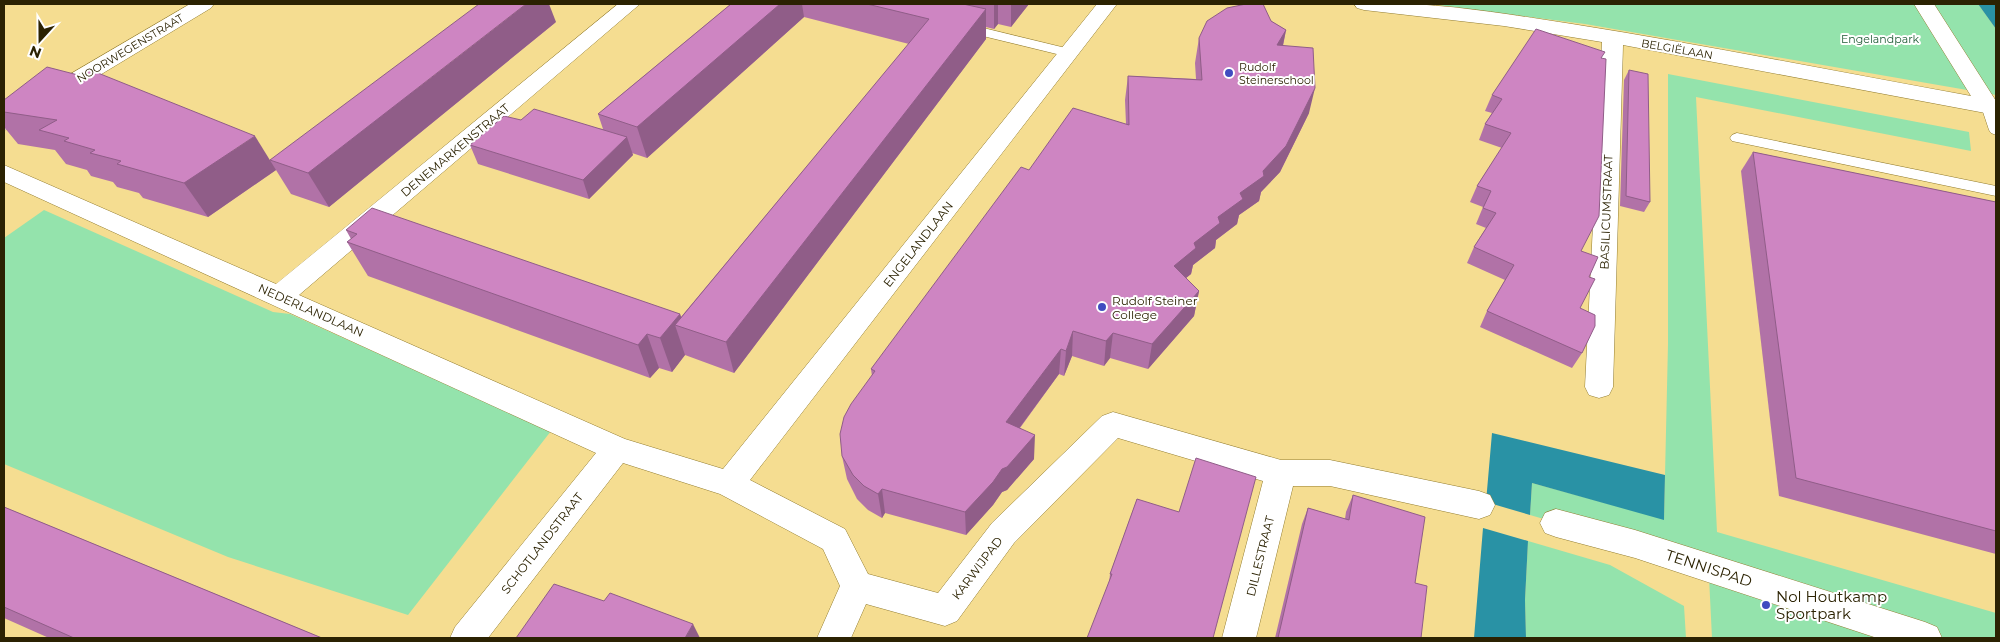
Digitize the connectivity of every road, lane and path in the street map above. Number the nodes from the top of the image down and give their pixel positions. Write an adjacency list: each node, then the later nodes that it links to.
1 (204, 4): 10 (street, NOORWEGENSTRAAT)
2 (630, 4): 14 (street, DENEMARKENSTRAAT)
3 (1107, 4): 8 (street, ENGELANDLAAN)
4 (1364, 4): 7 (street, BELGIËLAAN)
5 (1924, 4): 9 (street)
6 (953, 25): 8 (lane)
7 (1613, 37): 9 (street, BELGIËLAAN); 15 (street, BASILICUMSTRAAT)
8 (1069, 53): 18 (street, ENGELANDLAAN)
9 (1993, 116)
10 (4, 123)
11 (1737, 138): 13 (lane)
12 (4, 174): 14 (street, NEDERLANDLAAN)
13 (1996, 191)
14 (280, 296): 16 (street, NEDERLANDLAAN)
15 (1599, 387)
16 (617, 449): 18 (street); 22 (street, SCHOTLANDSTRAAT)
17 (1281, 473): 19 (street); 21 (street, KARWIJPAD); 24 (street, DILLESTRAAT)
18 (729, 484): 21 (street)
19 (1480, 505)
20 (1556, 524): 25 (street, TENNISPAD)
21 (857, 586): 23 (street)
22 (466, 638)
23 (834, 638)
24 (1239, 638)
25 (1925, 638)

